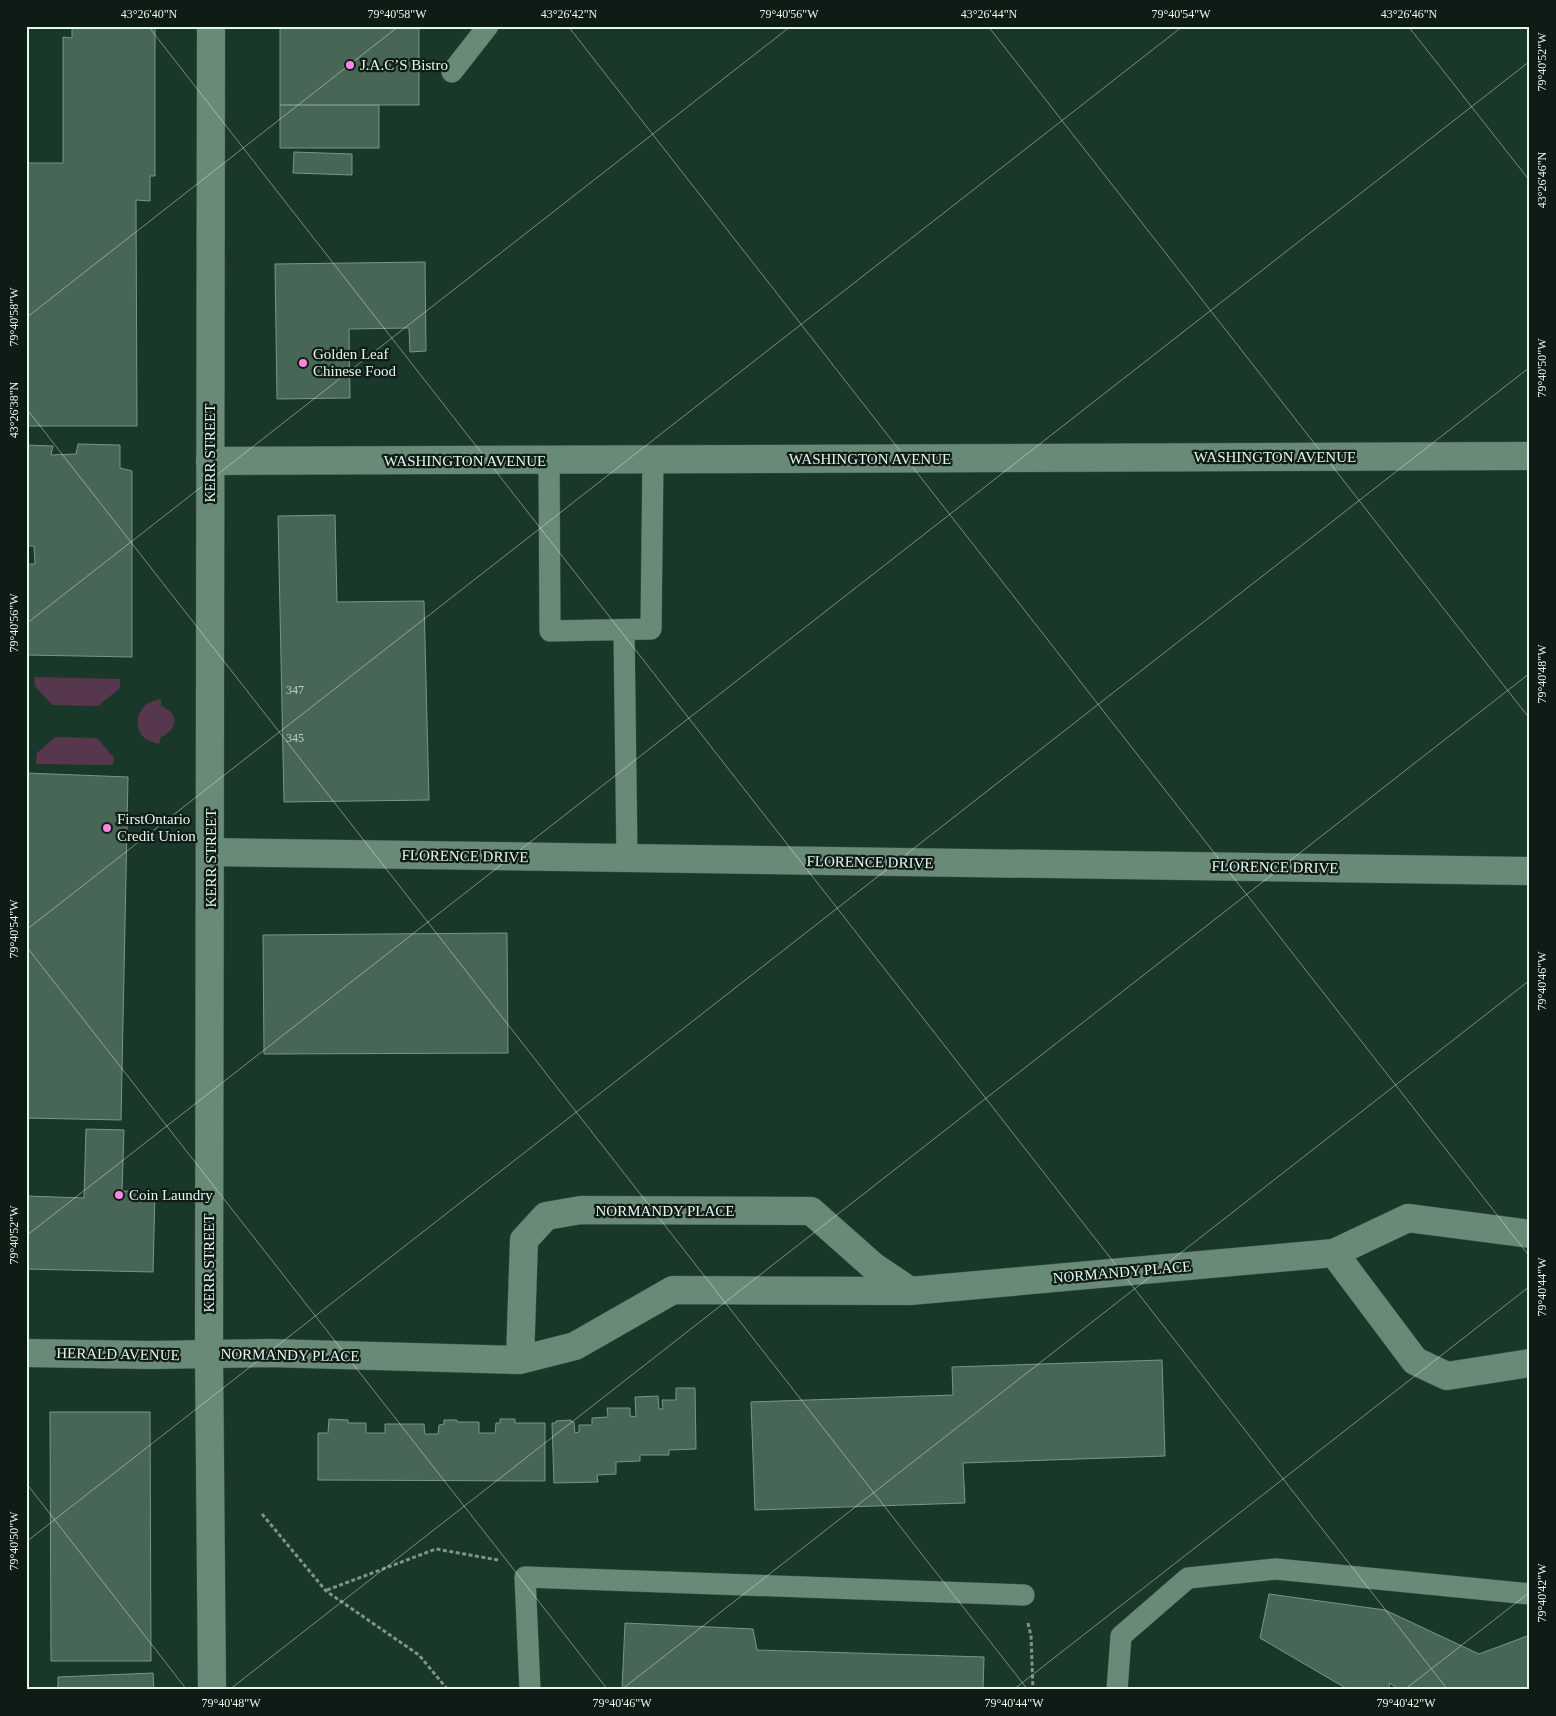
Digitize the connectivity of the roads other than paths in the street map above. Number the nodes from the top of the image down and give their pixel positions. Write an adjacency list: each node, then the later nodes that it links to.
1 (211, 26): 7 (street, KERR STREET)
2 (488, 26): 3 (lane)
3 (452, 72)
4 (1530, 456): 6 (street, WASHINGTON AVENUE)
5 (549, 460): 6 (street, WASHINGTON AVENUE); 7 (street, WASHINGTON AVENUE); 8 (lane)
6 (653, 460): 8 (lane)
7 (210, 461): 9 (street, KERR STREET)
8 (624, 630): 10 (lane)
9 (210, 852): 10 (street, FLORENCE DRIVE); 16 (street, KERR STREET)
10 (627, 858): 11 (street, FLORENCE DRIVE)
11 (1530, 871)
12 (1530, 1234): 13 (street, NORMANDY PLACE)
13 (1334, 1253): 14 (street, NORMANDY PLACE); 18 (street)
14 (910, 1291): 17 (street, NORMANDY PLACE); 17 (street, NORMANDY PLACE)
15 (26, 1353): 16 (street, HERALD AVENUE)
16 (209, 1354): 17 (street, NORMANDY PLACE); 21 (street, KERR STREET)
17 (520, 1360)
18 (1530, 1363)
19 (1024, 1594): 22 (lane)
20 (1528, 1595): 23 (lane)
21 (212, 1690)
22 (530, 1690)
23 (1117, 1690)

